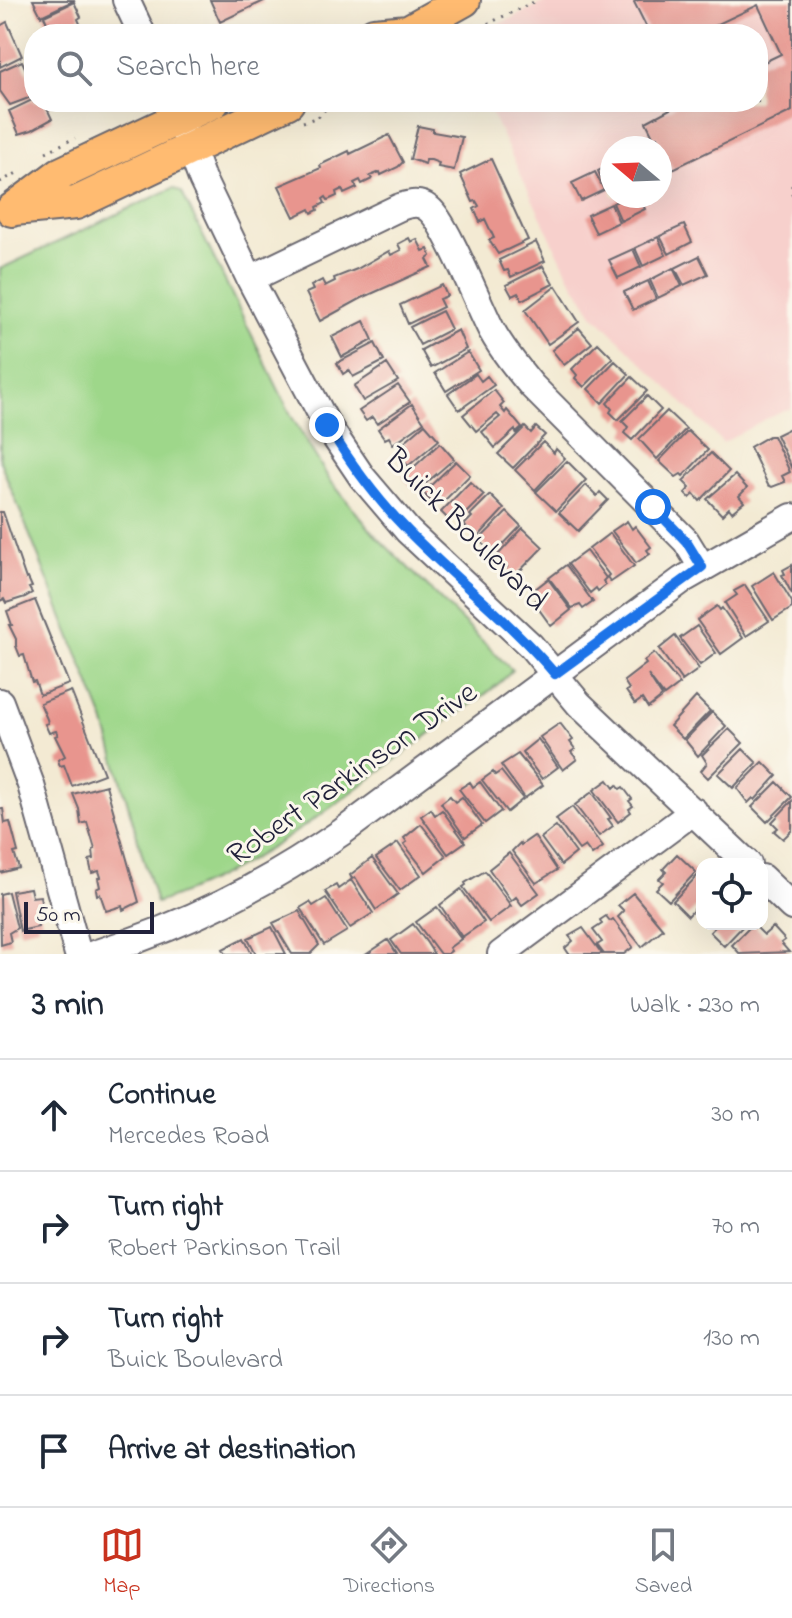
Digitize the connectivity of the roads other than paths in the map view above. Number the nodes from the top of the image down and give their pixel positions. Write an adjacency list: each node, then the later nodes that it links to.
1 (126, 0): 3 (street)
2 (464, 0): 4 (main road)
3 (137, 24)
4 (420, 24)
5 (172, 112): 9 (main road)
6 (177, 112): 8 (street, Buick Boulevard)
7 (267, 112): 8 (main road)
8 (191, 149): 9 (main road); 10 (street, Buick Boulevard)
9 (5, 202)
10 (250, 279): 12 (street); 13 (street, Buick Boulevard)
11 (792, 517): 12 (street, Robert Parkinson Drive)
12 (702, 567): 13 (street, Robert Parkinson Drive)
13 (555, 674): 15 (street, Buick Boulevard); 19 (street, Robert Parkinson Drive)
14 (0, 702): 20 (street)
15 (694, 811): 16 (street, Buick Boulevard); 22 (street)
16 (742, 858)
17 (768, 884): 18 (street)
18 (792, 907)
19 (156, 945): 21 (street, Robert Parkinson Drive)
20 (78, 954)
21 (94, 954)
22 (501, 954)

